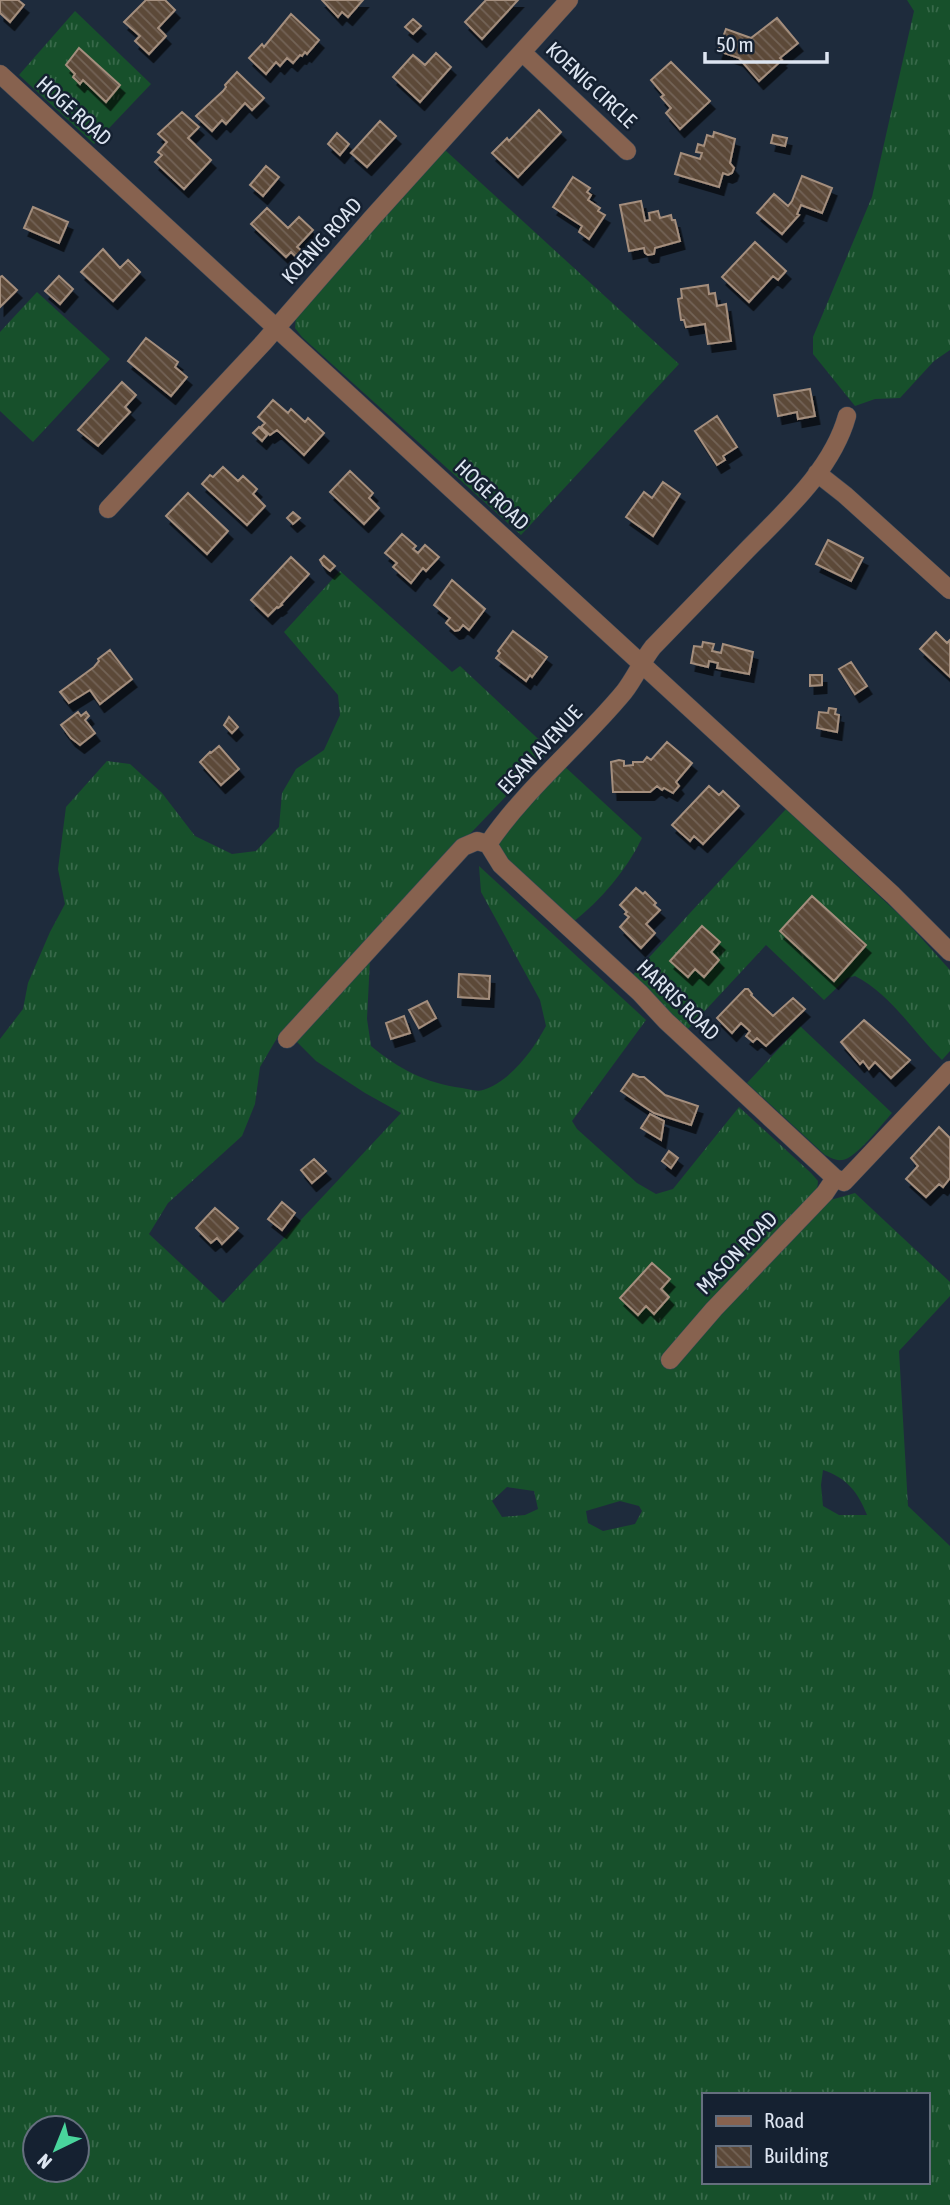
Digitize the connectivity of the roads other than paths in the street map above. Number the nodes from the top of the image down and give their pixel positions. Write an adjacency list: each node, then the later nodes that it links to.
1 (569, 0): 2 (street, KOENIG ROAD)
2 (522, 52): 4 (street, KOENIG CIRCLE); 5 (street, KOENIG ROAD)
3 (0, 74): 5 (street, HOGE ROAD)
4 (627, 151)
5 (277, 327): 8 (street, KOENIG ROAD); 10 (street, HOGE ROAD)
6 (847, 416): 7 (street, EISAN AVENUE)
7 (817, 473): 9 (street); 10 (street, EISAN AVENUE)
8 (107, 509)
9 (950, 590)
10 (641, 662): 11 (street, EISAN AVENUE); 12 (street, HOGE ROAD)
11 (488, 844): 13 (street); 15 (street, HARRIS ROAD)
12 (950, 952)
13 (287, 1039)
14 (950, 1070): 15 (street, MASON ROAD)
15 (839, 1180): 16 (street, MASON ROAD)
16 (670, 1360)

